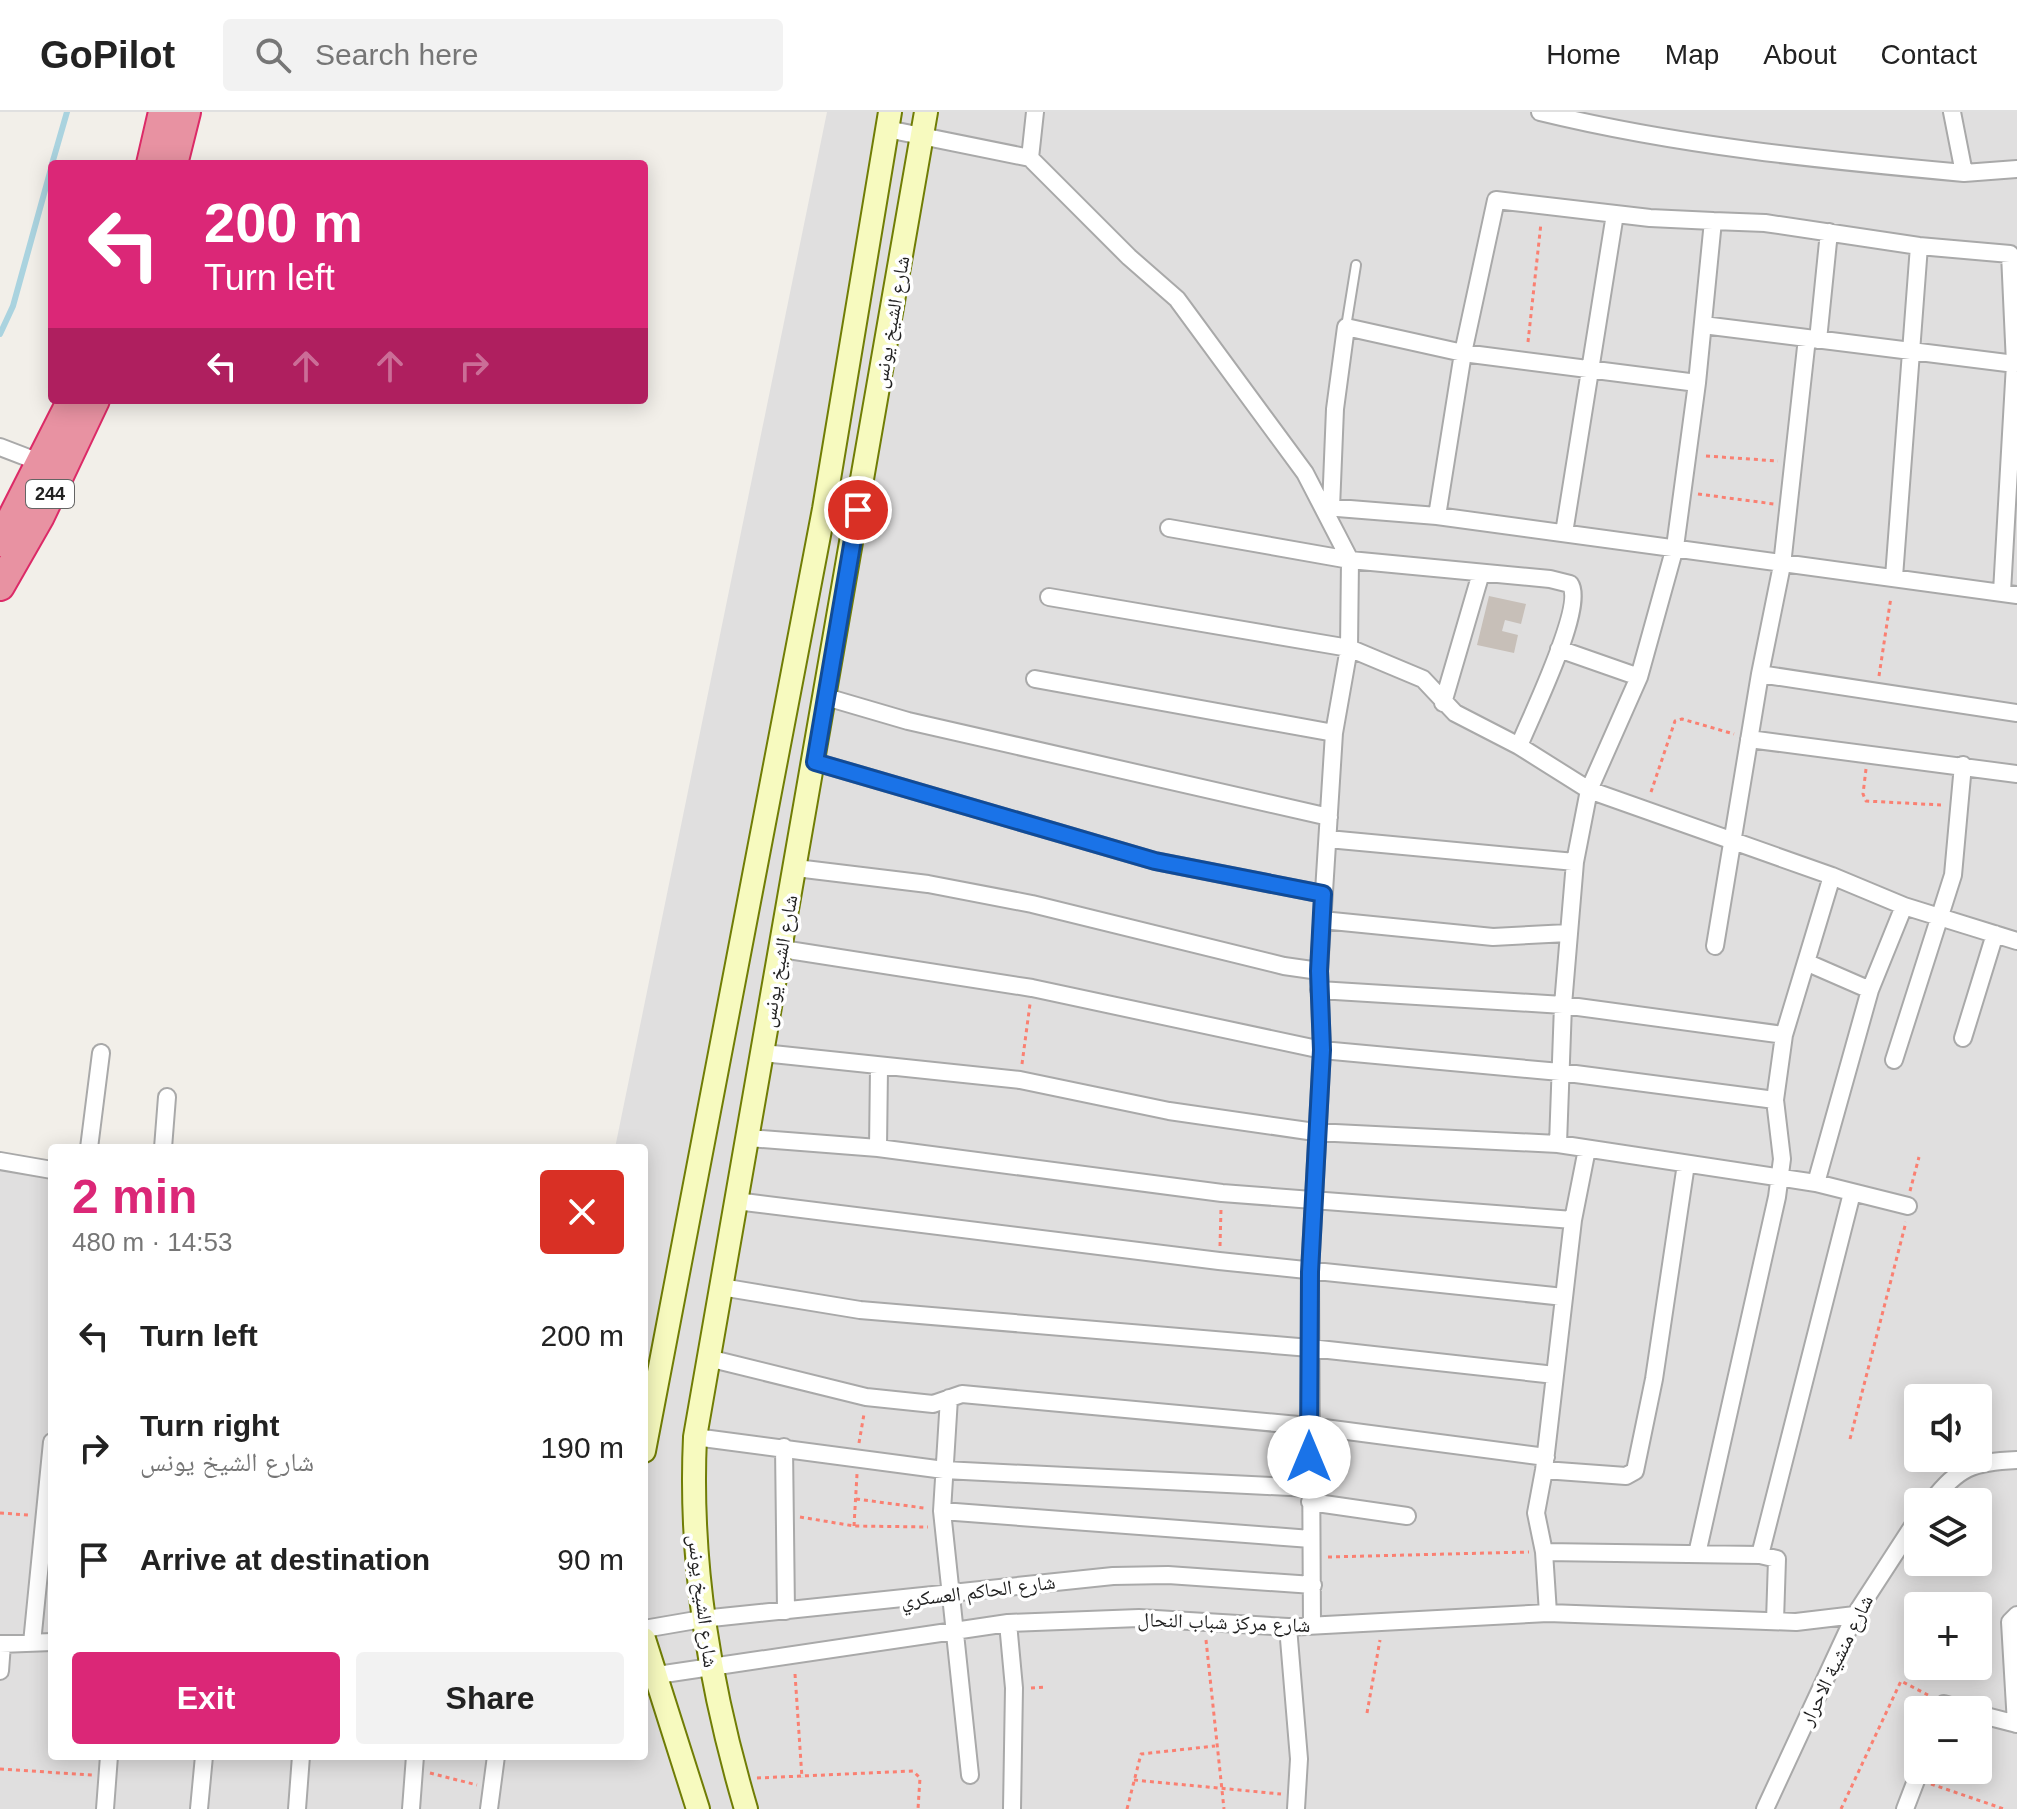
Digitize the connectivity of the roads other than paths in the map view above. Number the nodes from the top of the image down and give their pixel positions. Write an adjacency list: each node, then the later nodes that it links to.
1 (163, 112): 10 (highway)
2 (186, 112): 11 (highway)
3 (926, 112): 8 (street, شارع الشيخ يونس)
4 (1035, 112): 9 (street)
5 (1540, 112): 13 (street)
6 (1952, 112): 13 (street)
7 (888, 121): 8 (street); 52 (street, شارع الشيخ يونس)
8 (922, 136): 9 (street); 49 (street, شارع الشيخ يونس)
9 (1030, 158): 31 (street)
10 (152, 160)
11 (174, 160)
12 (2017, 169): 13 (street)
13 (1964, 173)
14 (1615, 214): 15 (street); 22 (street); 25 (street)
15 (1713, 221): 16 (street); 19 (street)
16 (1829, 232): 17 (street); 21 (street)
17 (1919, 246): 23 (street); 24 (street)
18 (1356, 265): 20 (lane)
19 (1703, 325): 21 (street); 26 (street)
20 (1346, 327): 22 (street); 31 (street)
21 (1813, 339): 23 (street); 38 (street)
22 (1463, 353): 25 (street); 32 (street)
23 (1911, 353): 24 (street); 40 (street)
24 (2015, 364): 42 (street)
25 (1591, 372): 26 (street); 34 (street)
26 (1697, 383): 36 (street)
27 (71, 404): 30 (highway, 244)
28 (92, 404): 30 (highway, 244)
29 (4, 448): 30 (street)
30 (52, 467): 35 (highway, 244); 41 (highway, 244)
31 (1328, 507): 32 (street); 37 (street)
32 (1437, 516): 34 (street)
33 (1169, 528): 37 (street)
34 (1564, 533): 36 (street)
35 (0, 542)
36 (1675, 547): 38 (street); 47 (street)
37 (1350, 560): 39 (street); 44 (street)
38 (1782, 565): 40 (street); 46 (street)
39 (1481, 573): 45 (street); 50 (street)
40 (1894, 577): 42 (street)
41 (0, 586)
42 (2010, 594)
43 (1049, 597): 44 (street)
44 (1349, 648): 50 (street); 54 (street)
45 (1559, 649): 47 (street); 56 (street)
46 (1760, 674): 51 (street); 55 (street)
47 (1639, 677): 60 (street)
48 (1035, 679): 54 (street)
49 (826, 697): 53 (street, شارع الشيخ يونس); 61 (street)
50 (1443, 703): 56 (street)
51 (2017, 713)
52 (784, 721): 53 (street); 116 (street, شارع الشيخ يونس)
53 (821, 728): 57 (street, شارع الشيخ يونس)
54 (1334, 733): 61 (street)
55 (1749, 739): 58 (street); 63 (street)
56 (1519, 746): 60 (street)
57 (815, 762): 65 (street, شارع الشيخ يونس); 67 (street)
58 (1963, 765): 59 (street); 69 (street)
59 (2017, 774)
60 (1589, 790): 63 (street); 64 (street)
61 (1329, 817): 62 (street)
62 (1328, 839): 64 (street); 67 (street)
63 (1733, 841): 66 (street); 74 (street)
64 (1575, 862): 71 (street)
65 (796, 868): 75 (street, شارع الشيخ يونس); 77 (street)
66 (1832, 876): 68 (street); 76 (street)
67 (1323, 894): 70 (street)
68 (1904, 906): 69 (street); 79 (street)
69 (1941, 918): 72 (street); 86 (street)
70 (1322, 920): 71 (street); 77 (street)
71 (1568, 933): 80 (street)
72 (1995, 934): 73 (street); 82 (street)
73 (2017, 941)
74 (1715, 946)
75 (782, 949): 83 (street); 85 (street, شارع الشيخ يونس)
76 (1808, 963): 79 (street); 81 (street)
77 (1319, 971): 78 (street)
78 (1319, 990): 80 (street); 83 (street)
79 (1870, 990): 102 (street)
80 (1563, 1005): 81 (street); 88 (street)
81 (1784, 1035): 90 (street)
82 (1963, 1038)
83 (1322, 1050): 88 (street); 91 (street)
84 (101, 1053): 93 (street)
85 (763, 1053): 87 (street); 92 (street, شارع الشيخ يونس)
86 (1894, 1060)
87 (879, 1068): 91 (street); 96 (street)
88 (1560, 1072): 90 (street); 95 (street)
89 (167, 1097): 94 (street)
90 (1775, 1100): 101 (street)
91 (1315, 1132): 95 (street); 104 (street)
92 (748, 1138): 96 (street); 105 (street, شارع الشيخ يونس)
93 (90, 1144)
94 (163, 1144)
95 (1558, 1144): 97 (street)
96 (878, 1148): 104 (street)
97 (1587, 1149): 99 (street); 107 (street)
98 (0, 1161): 100 (street)
99 (1686, 1164): 101 (street); 120 (street)
100 (48, 1169)
101 (1780, 1180): 102 (street); 130 (street)
102 (1816, 1183): 103 (street)
103 (1852, 1193): 106 (street); 131 (street)
104 (1312, 1199): 107 (street); 108 (street)
105 (736, 1201): 108 (street); 109 (street, شارع الشيخ يونس)
106 (1908, 1206)
107 (1573, 1220): 110 (street)
108 (1310, 1272): 110 (street); 111 (street)
109 (721, 1287): 111 (street); 112 (street, شارع الشيخ يونس)
110 (1564, 1297): 113 (street)
111 (1310, 1348): 113 (street); 115 (street)
112 (708, 1358): 114 (street); 117 (street, شارع الشيخ يونس)
113 (1555, 1375): 120 (street)
114 (949, 1398): 115 (street); 121 (street)
115 (1309, 1426): 120 (street); 124 (street)
116 (648, 1430)
117 (695, 1437): 118 (street); 138 (street, شارع الشيخ يونس)
118 (784, 1447): 121 (street); 134 (street)
119 (2017, 1460): 123 (street)
120 (1545, 1463): 129 (street)
121 (944, 1470): 124 (street); 126 (street)
122 (48, 1475): 146 (street)
123 (1942, 1488)
124 (1310, 1495): 125 (street); 127 (street)
125 (1407, 1516)
126 (943, 1519): 127 (street); 133 (street)
127 (1311, 1539): 132 (street)
128 (1904, 1540): 136 (street, شارع منشية الاحرار)
129 (1544, 1552): 130 (street); 135 (street)
130 (1697, 1554): 131 (street)
131 (1760, 1555): 139 (street)
132 (1313, 1585): 133 (street, شارع الحاكم العسكري); 141 (street)
133 (950, 1596): 134 (street, شارع الحاكم العسكري); 144 (street)
134 (786, 1611): 138 (street, شارع الحاكم العسكري)
135 (1548, 1613): 139 (street, شارع مركز شباب النحال); 141 (street, شارع مركز شباب النحال)
136 (1855, 1615): 139 (street, شارع مركز شباب النحال); 169 (street, شارع منشية الاحرار)
137 (2017, 1615): 152 (street)
138 (702, 1619): 143 (street, شارع الحاكم العسكري); 148 (street, شارع الشيخ يونس)
139 (1775, 1621)
140 (1008, 1623): 142 (street, شارع مركز شباب النحال); 144 (street, شارع مركز شباب النحال); 168 (street)
141 (1312, 1625): 142 (street, شارع مركز شباب النحال)
142 (1288, 1627): 160 (street)
143 (648, 1628)
144 (953, 1630): 148 (street, شارع مركز شباب النحال); 158 (street)
145 (48, 1642): 146 (street)
146 (32, 1643): 147 (street)
147 (1, 1644): 149 (street)
148 (711, 1666): 150 (street, شارع مركز شباب النحال); 167 (street, شارع الشيخ يونس)
149 (0, 1671)
150 (649, 1676): 166 (street)
151 (1992, 1718): 152 (street)
152 (2017, 1724)
153 (109, 1760): 161 (street)
154 (204, 1760): 162 (street)
155 (301, 1760): 163 (street)
156 (496, 1760): 165 (street)
157 (415, 1762): 164 (street)
158 (970, 1775)
159 (1915, 1784): 170 (street)
160 (1297, 1802)
161 (105, 1809)
162 (199, 1809)
163 (297, 1809)
164 (411, 1809)
165 (489, 1809)
166 (698, 1809)
167 (746, 1809)
168 (1012, 1809)
169 (1765, 1809)
170 (1905, 1809)

